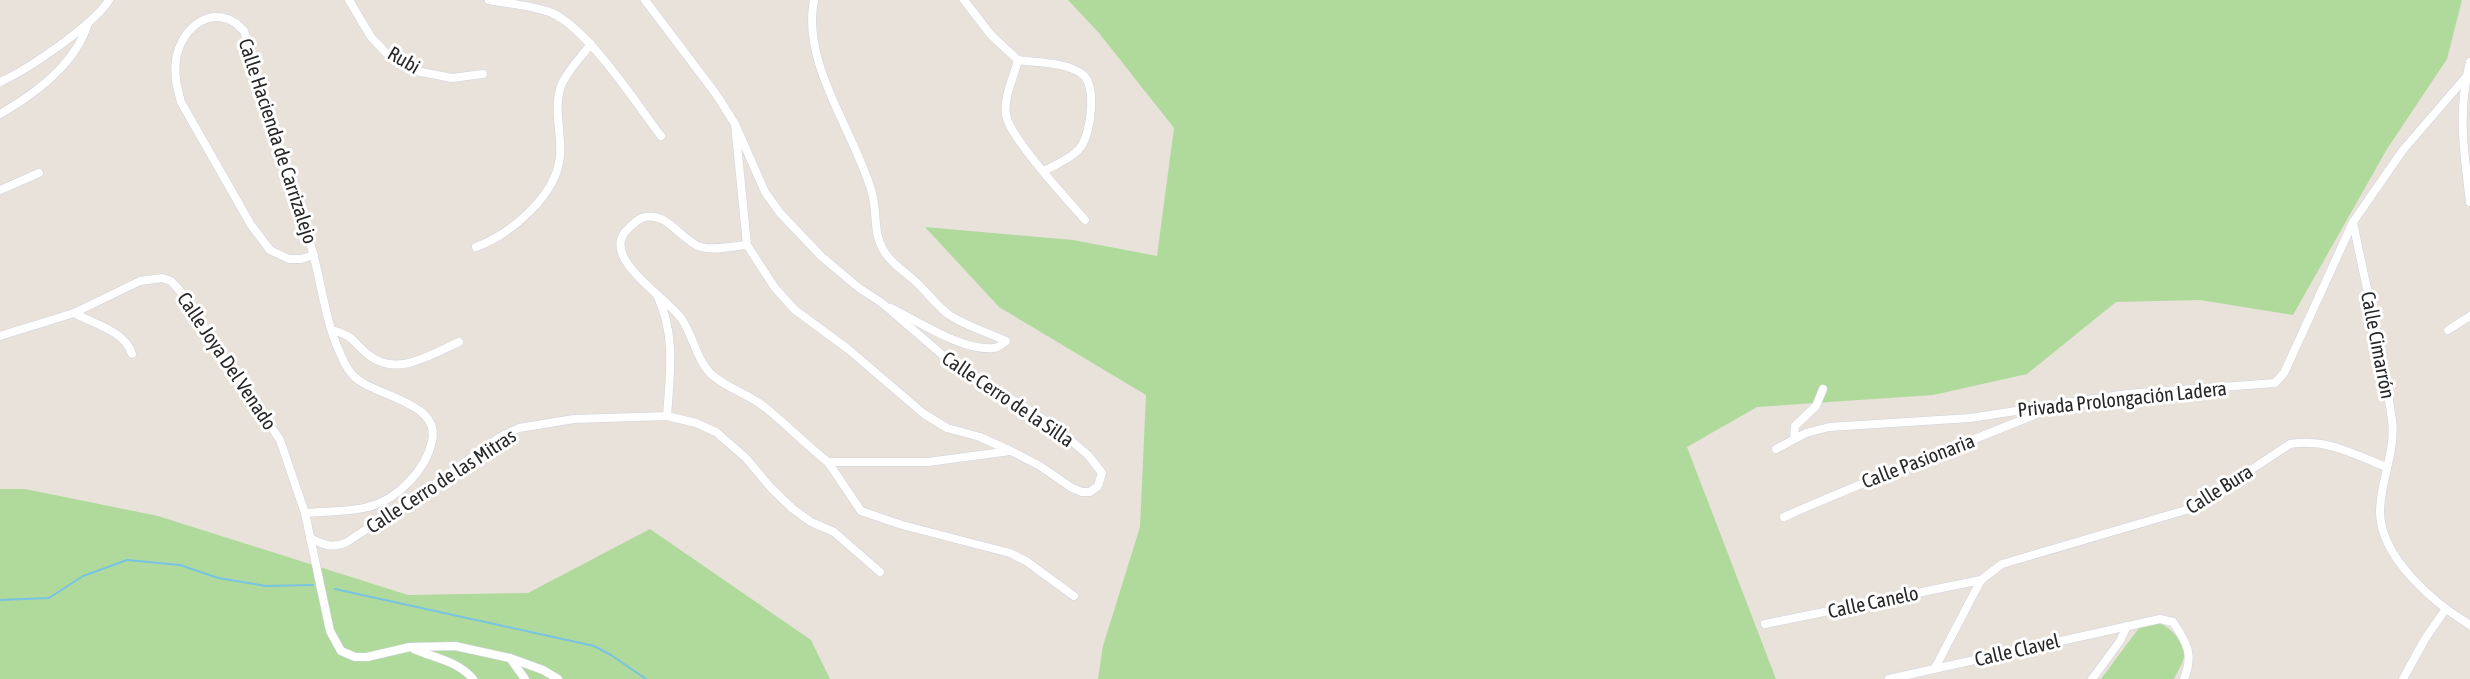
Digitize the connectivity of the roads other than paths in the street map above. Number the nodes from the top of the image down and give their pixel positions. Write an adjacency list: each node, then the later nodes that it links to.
1 (109, 0): 7 (street)
2 (349, 0): 11 (street, Rubi)
3 (489, 0): 8 (street)
4 (645, 0): 15 (street, Calle Cerro de la Silla)
5 (814, 0): 27 (street)
6 (964, 0): 9 (street)
7 (88, 21): 13 (street); 14 (street)
8 (591, 44): 16 (street); 24 (street)
9 (1018, 60): 17 (street); 17 (street)
10 (2470, 62): 12 (street, Privada Prolongación Ladera)
11 (483, 74)
12 (2466, 77): 20 (street); 22 (street, Privada Prolongación Ladera)
13 (0, 82)
14 (0, 114)
15 (735, 124): 23 (street); 27 (street, Calle Cerro de la Silla)
16 (661, 136)
17 (1044, 171): 21 (street)
18 (39, 173): 19 (street)
19 (0, 190)
20 (2470, 202)
21 (1085, 220)
22 (2353, 222): 36 (street, Privada Prolongación Ladera); 42 (street, Calle Cimarrón)
23 (747, 245): 26 (street); 40 (street, Calle Cerro de la Silla)
24 (476, 247)
25 (314, 255): 25 (street, Calle Hacienda de Carrizalejo); 30 (street, Calle Hacienda de Carrizalejo)
26 (655, 291): 37 (street); 41 (street)
27 (882, 303): 40 (street, Calle Cerro de la Silla)
28 (74, 313): 32 (street, Calle Joya Del Venado); 34 (street); 43 (street, Calle Joya Del Venado)
29 (2470, 316): 31 (street)
30 (332, 330): 33 (street); 43 (street, Calle Hacienda de Carrizalejo)
31 (2448, 330)
32 (0, 336)
33 (459, 342)
34 (132, 354)
35 (1823, 389): 38 (street)
36 (2052, 407): 38 (street, Privada Prolongación Ladera); 44 (street, Calle Pasionaria)
37 (667, 416): 45 (street, Calle Cerro de las Mitras); 46 (street, Calle Cerro de las Mitras)
38 (1794, 438): 39 (street, Privada Prolongación Ladera)
39 (1776, 449)
40 (1011, 451): 41 (street)
41 (828, 462): 48 (street)
42 (2386, 468): 47 (street, Calle Bura); 49 (street, Calle Cimarrón)
43 (305, 513): 45 (street)
44 (1784, 517)
45 (310, 538): 53 (street)
46 (880, 572)
47 (1981, 580): 50 (street, Calle Canelo); 55 (street)
48 (1074, 596)
49 (2445, 610): 51 (street, Calle Cimarrón); 62 (street)
50 (1765, 624)
51 (2470, 625)
52 (2127, 626): 55 (street, Calle Clavel); 60 (street); 61 (street, Calle Clavel)
53 (410, 647): 54 (street); 56 (street)
54 (510, 658): 57 (street); 58 (street)
55 (1935, 668): 59 (street, Calle Clavel)
56 (473, 679)
57 (525, 679)
58 (558, 679)
59 (1889, 679)
60 (2092, 679)
61 (2184, 679)
62 (2403, 679)

